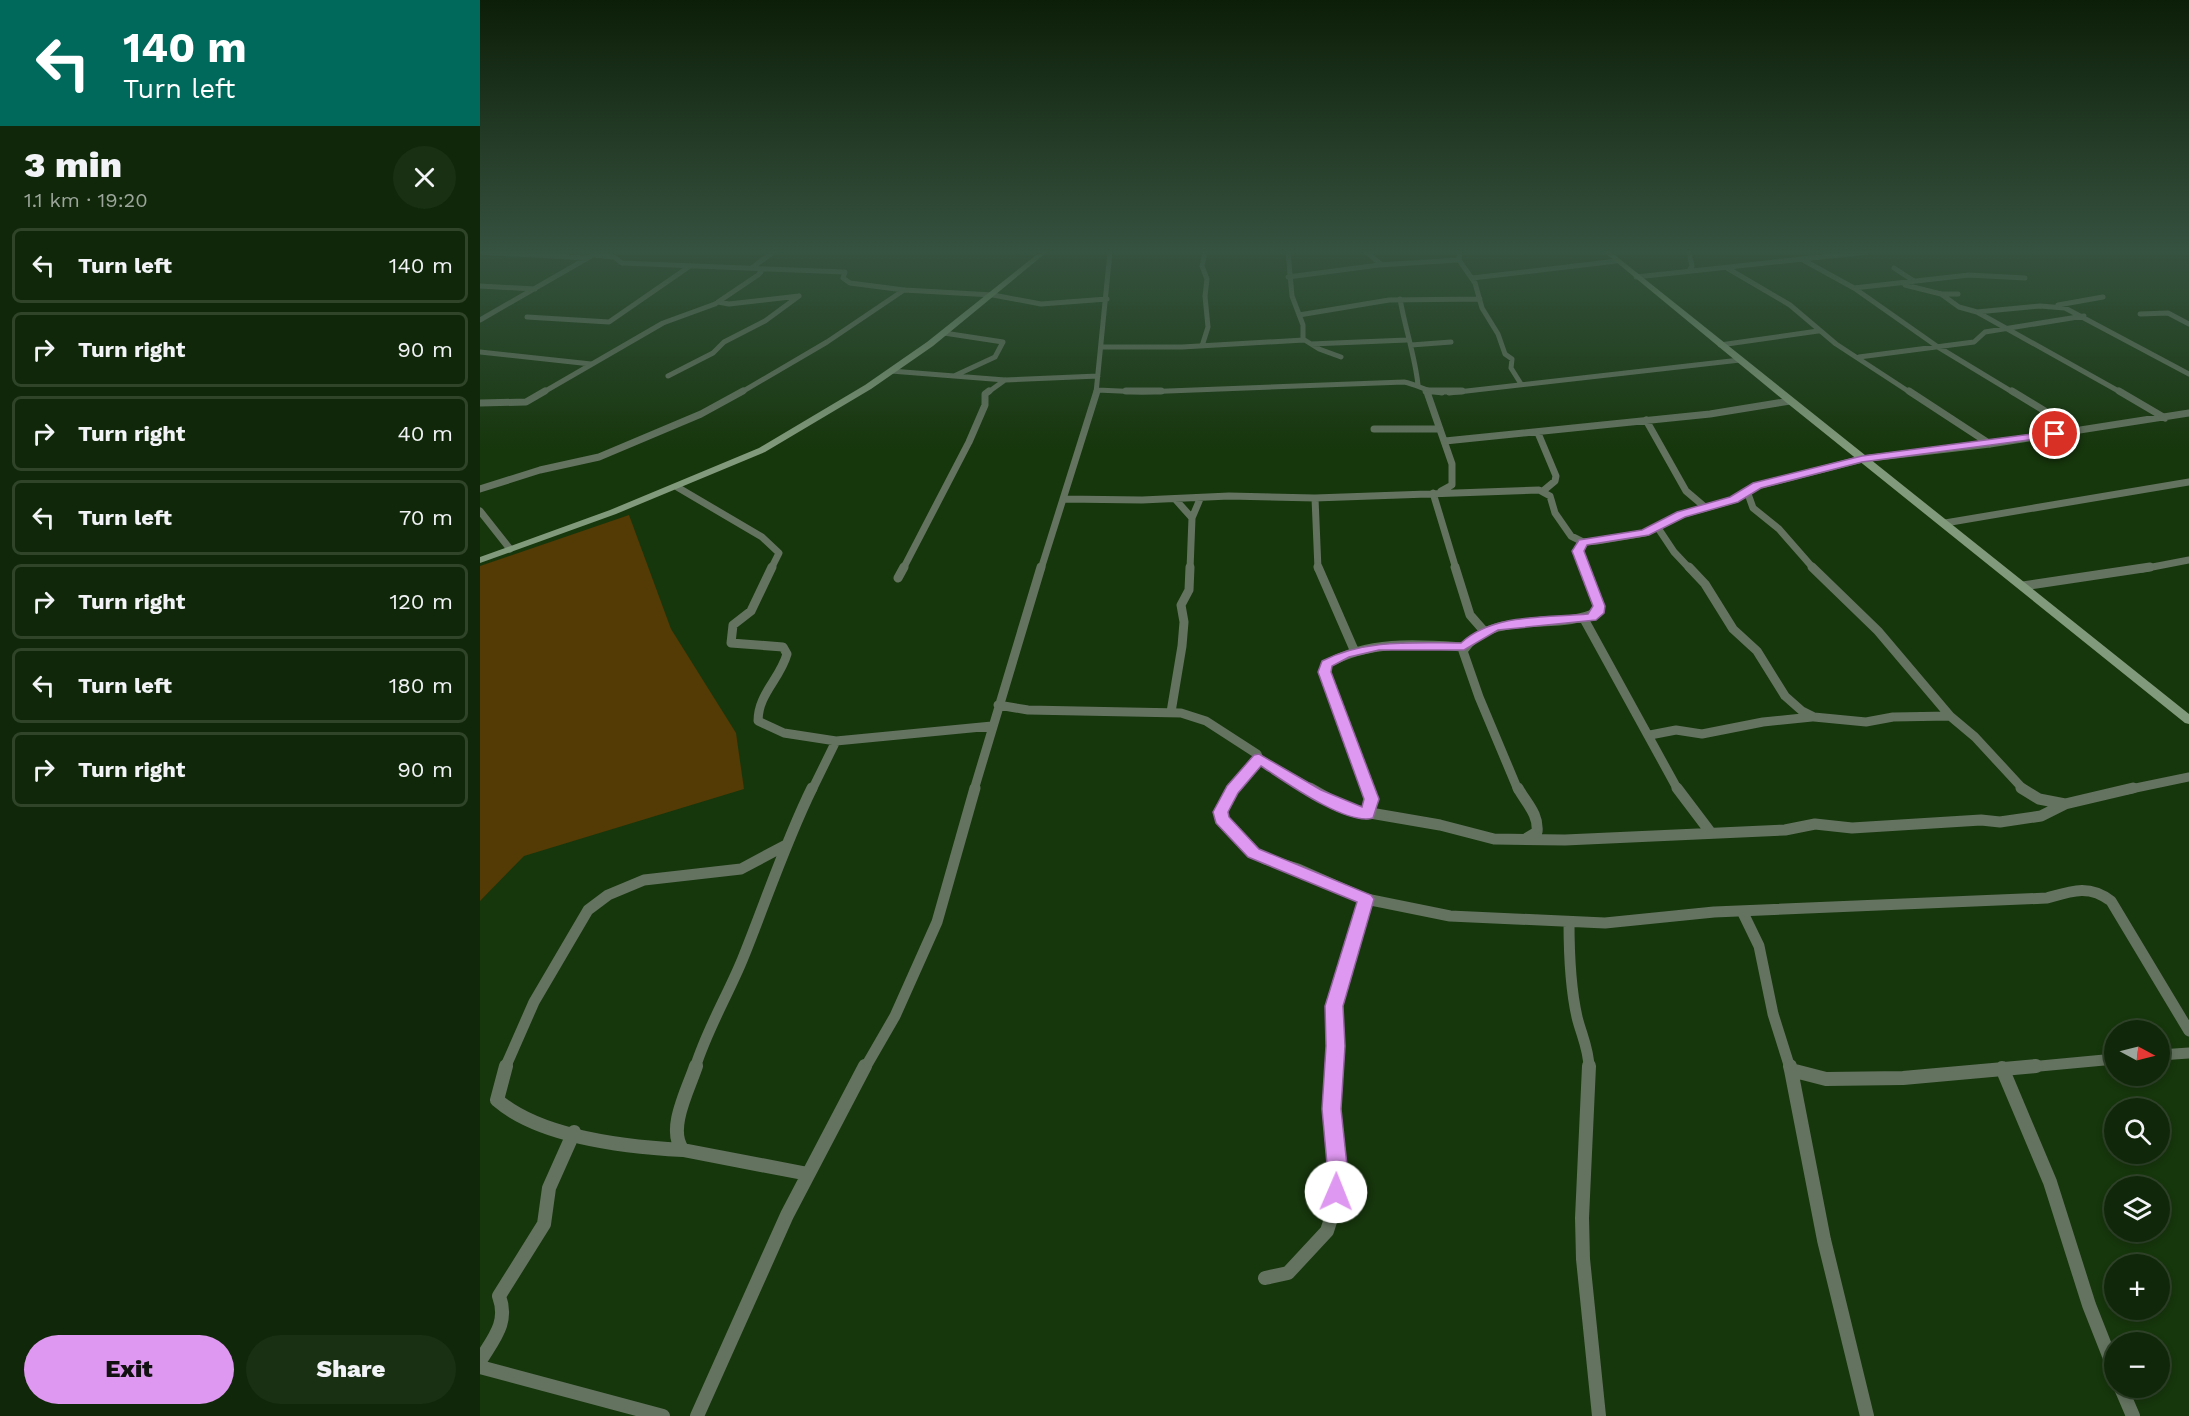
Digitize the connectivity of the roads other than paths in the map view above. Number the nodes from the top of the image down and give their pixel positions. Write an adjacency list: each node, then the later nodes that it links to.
1 (545, 318): 2 (street)
2 (615, 318)
3 (678, 318): 33 (street)
4 (769, 318): 36 (street)
5 (862, 318): 59 (street)
6 (963, 318): 20 (main road)
7 (1105, 318): 28 (street)
8 (1208, 318): 26 (street)
9 (1300, 318): 21 (street)
10 (1404, 318): 22 (street)
11 (1488, 318): 40 (street)
12 (1687, 318): 25 (main road)
13 (1807, 318): 19 (street)
14 (1898, 318): 27 (street)
15 (1989, 318): 18 (street)
16 (2071, 318): 18 (street)
17 (2088, 318): 35 (street)
18 (2008, 328): 27 (street); 47 (street)
19 (1818, 331): 25 (street); 31 (street)
20 (944, 333): 34 (main road); 37 (street)
21 (1304, 340): 24 (street); 26 (street)
22 (1409, 342): 23 (street); 24 (street); 41 (street)
23 (1451, 342)
24 (1311, 344): 30 (street)
25 (1720, 345): 32 (main road)
26 (1202, 346): 28 (street)
27 (1938, 346): 31 (street); 51 (street)
28 (1102, 347): 38 (street)
29 (480, 352): 33 (street)
30 (1341, 357)
31 (1859, 357): 54 (street)
32 (1740, 360): 40 (street); 44 (main road)
33 (591, 364): 45 (street)
34 (891, 371): 37 (street); 57 (main road)
35 (2189, 374)
36 (668, 376)
37 (954, 376): 39 (street)
38 (1098, 376): 39 (street); 42 (street)
39 (1005, 380): 77 (street)
40 (1521, 384): 43 (street)
41 (1418, 385): 42 (street); 43 (street)
42 (1097, 390): 65 (street)
43 (1427, 392): 50 (street)
44 (1790, 401): 48 (street); 55 (main road)
45 (480, 403)
46 (2189, 413): 47 (street)
47 (2165, 418): 51 (street)
48 (1646, 420): 52 (street); 68 (street)
49 (1374, 429): 50 (street)
50 (1438, 429): 53 (street)
51 (2076, 430): 54 (street)
52 (1538, 433): 53 (street); 61 (street)
53 (1446, 441): 58 (street)
54 (1990, 444): 55 (street)
55 (1862, 459): 62 (street); 71 (main road)
56 (2189, 482): 71 (street)
57 (677, 487): 74 (main road); 90 (street)
58 (1449, 487): 60 (street); 63 (street)
59 (480, 489)
60 (1460, 491): 61 (street); 63 (street)
61 (1543, 491): 73 (street)
62 (1747, 491): 68 (street); 85 (street)
63 (1436, 493): 64 (street); 80 (street)
64 (1315, 498): 66 (street); 82 (street)
65 (1064, 499): 67 (street); 83 (street)
66 (1200, 499): 67 (street); 70 (street)
67 (1175, 500): 70 (street)
68 (1706, 508): 72 (street)
69 (480, 512): 74 (street)
70 (1192, 518): 84 (street)
71 (1945, 523): 78 (main road)
72 (1658, 528): 73 (street); 86 (street)
73 (1583, 542): 79 (street)
74 (510, 549): 75 (main road)
75 (480, 560)
76 (2189, 560): 78 (street)
77 (898, 578)
78 (2023, 586): 87 (main road)
79 (1584, 619): 80 (street); 89 (street)
80 (1484, 631): 81 (street)
81 (1464, 646): 82 (street); 96 (street)
82 (1355, 652): 94 (street)
83 (998, 705): 84 (street); 88 (street)
84 (1171, 712): 91 (street)
85 (1950, 716): 86 (street); 93 (street)
86 (1814, 717): 89 (street)
87 (2189, 720)
88 (992, 726): 90 (street); 109 (street)
89 (1650, 735): 95 (street)
90 (837, 741): 97 (street)
91 (1259, 759): 94 (street); 98 (street)
92 (2189, 777): 93 (street)
93 (2066, 804): 95 (street)
94 (1367, 814): 96 (street)
95 (1711, 833): 96 (street)
96 (1526, 839)
97 (786, 845): 107 (street); 108 (street)
98 (1366, 899): 100 (street); 110 (street)
99 (1742, 911): 100 (street); 101 (street); 106 (street)
100 (1569, 922): 117 (street)
101 (2189, 1031)
102 (2189, 1053): 103 (street)
103 (2170, 1054)
104 (2104, 1060): 105 (street)
105 (2002, 1068): 106 (street); 111 (street)
106 (1791, 1070): 118 (street)
107 (574, 1132): 108 (street); 112 (street)
108 (683, 1150): 109 (street)
109 (808, 1174): 116 (street)
110 (1265, 1278)
111 (2104, 1343)
112 (480, 1361)
113 (480, 1368): 115 (street)
114 (2125, 1398): 119 (street)
115 (663, 1416)
116 (697, 1416)
117 (1599, 1416)
118 (1868, 1416)
119 (2133, 1416)

